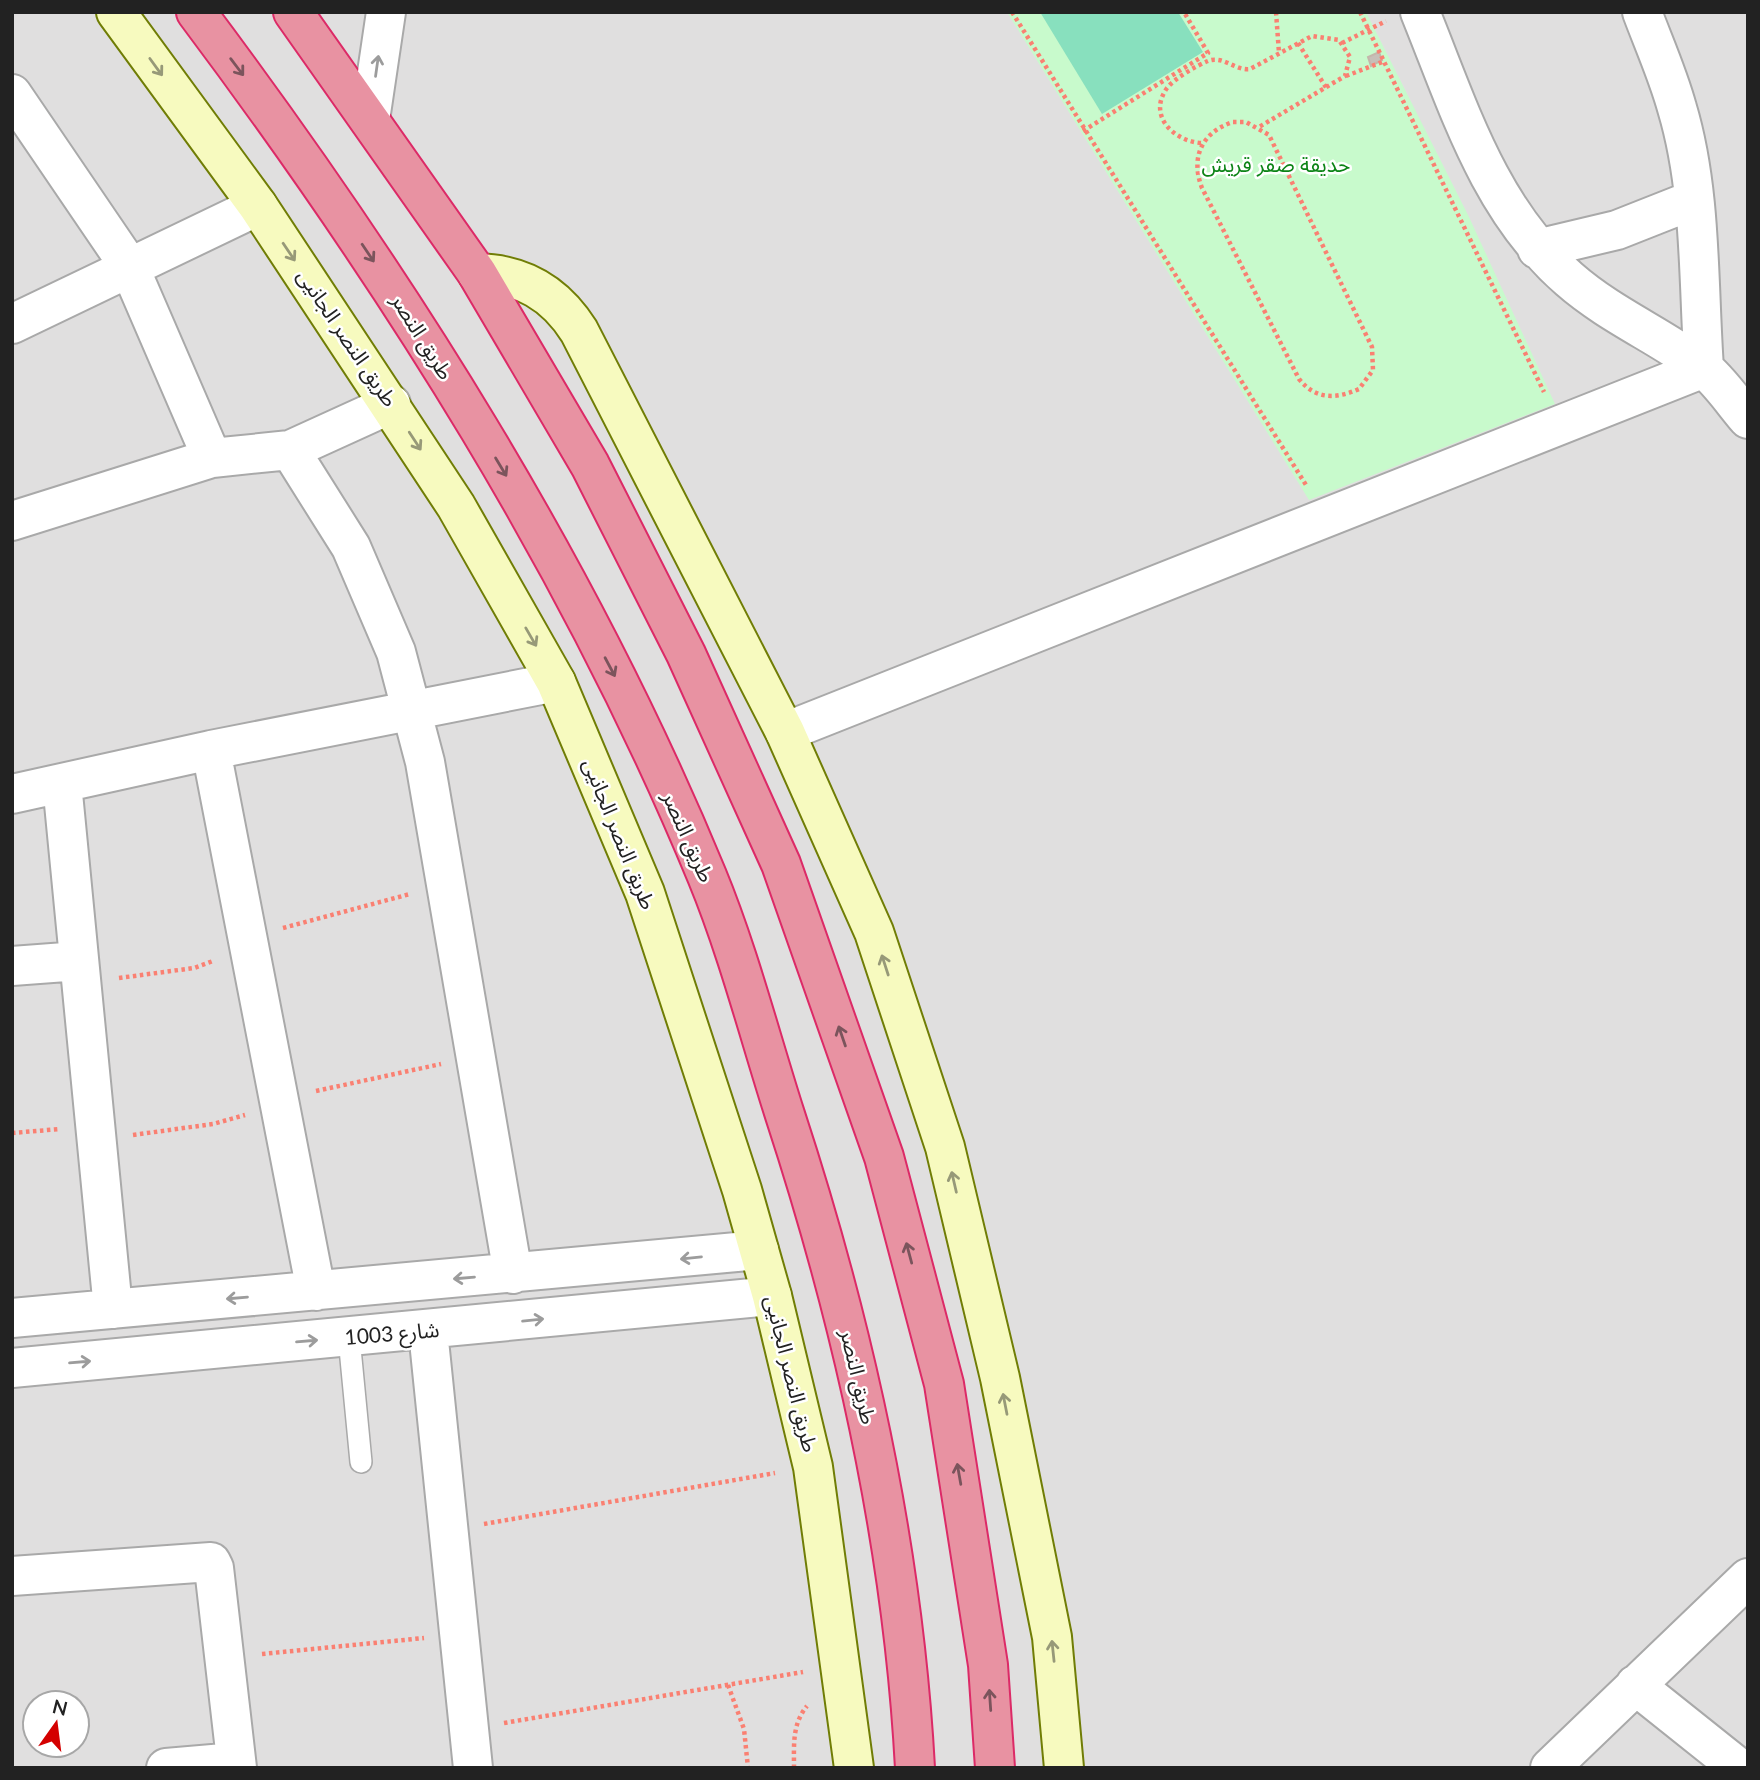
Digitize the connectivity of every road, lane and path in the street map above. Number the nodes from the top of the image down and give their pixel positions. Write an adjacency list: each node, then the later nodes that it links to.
1 (116, 12): 24 (main road, طريق النصر الجانيى, one-way to 24)
2 (196, 12): 77 (highway, طريق النصر, one-way to 77)
3 (293, 12): 19 (highway)
4 (386, 12): 19 (street, one-way to 4)
5 (1012, 12): 21 (path)
6 (1184, 12): 21 (path)
7 (1276, 12): 14 (path)
8 (1360, 12): 11 (path)
9 (1642, 12): 23 (street)
10 (1408, 15): 11 (path); 25 (street)
11 (1368, 30): 13 (path); 15 (path)
12 (1298, 43): 13 (path); 14 (path); 17 (path)
13 (1342, 43): 16 (path)
14 (1279, 53): 22 (path)
15 (1385, 61): 16 (path); 30 (path)
16 (1345, 76): 17 (path)
17 (1327, 89): 20 (path)
18 (12, 94): 26 (street)
19 (370, 120): 27 (highway)
20 (1259, 127): 22 (path); 22 (path)
21 (1083, 131): 35 (path)
22 (1201, 144)
23 (1693, 200): 25 (street); 29 (street)
24 (258, 206): 26 (street); 31 (main road, طريق النصر الجانيى, one-way to 31)
25 (1537, 249): 29 (street)
26 (129, 266): 28 (street); 34 (street)
27 (477, 273): 39 (main road); 78 (highway, one-way to 27)
28 (12, 324)
29 (1704, 368): 32 (street); 39 (street)
30 (1549, 401)
31 (391, 404): 33 (street); 37 (main road, طريق النصر الجانيى, one-way to 37)
32 (1748, 419)
33 (290, 450): 34 (street); 38 (street)
34 (212, 458): 36 (street)
35 (1312, 494)
36 (12, 521)
37 (556, 682): 38 (street); 47 (main road, طريق النصر الجانيى)
38 (411, 711): 40 (street); 49 (street)
39 (785, 732): 79 (main road, one-way to 39)
40 (211, 750): 41 (street); 50 (street)
41 (62, 783): 42 (street); 43 (street)
42 (12, 794)
43 (79, 961): 44 (street); 45 (street)
44 (12, 966)
45 (96, 1127): 46 (path); 53 (street)
46 (12, 1133)
47 (758, 1250): 48 (street, one-way to 48); 51 (main road, طريق النصر الجانيى)
48 (640, 1263): 49 (street); 52 (street)
49 (513, 1274): 50 (street, one-way to 50)
50 (316, 1291): 53 (street, one-way to 53)
51 (772, 1296): 52 (street, شارع 1003); 59 (main road, طريق النصر الجانيى)
52 (647, 1308): 55 (street, شارع 1003, one-way to 52)
53 (113, 1309): 54 (street)
54 (12, 1318)
55 (428, 1331): 56 (street, شارع 1003); 60 (street)
56 (349, 1338): 57 (street, شارع 1003, one-way to 56); 58 (lane)
57 (12, 1368)
58 (361, 1462)
59 (813, 1467): 60 (path); 65 (main road, طريق النصر الجانيى)
60 (448, 1531): 63 (street)
61 (12, 1576): 64 (street)
62 (1748, 1578): 67 (street)
63 (459, 1635): 64 (path); 68 (street)
64 (225, 1658): 70 (street)
65 (840, 1665): 66 (path); 76 (main road, طريق النصر الجانيى)
66 (728, 1685): 68 (path); 74 (path)
67 (1635, 1685): 71 (street); 80 (street)
68 (469, 1729): 73 (street)
69 (794, 1745): 75 (path)
70 (237, 1765): 72 (street)
71 (1733, 1766)
72 (166, 1768)
73 (473, 1768)
74 (748, 1768)
75 (794, 1768)
76 (854, 1768)
77 (915, 1768)
78 (995, 1768)
79 (1065, 1768)
80 (1550, 1768)

